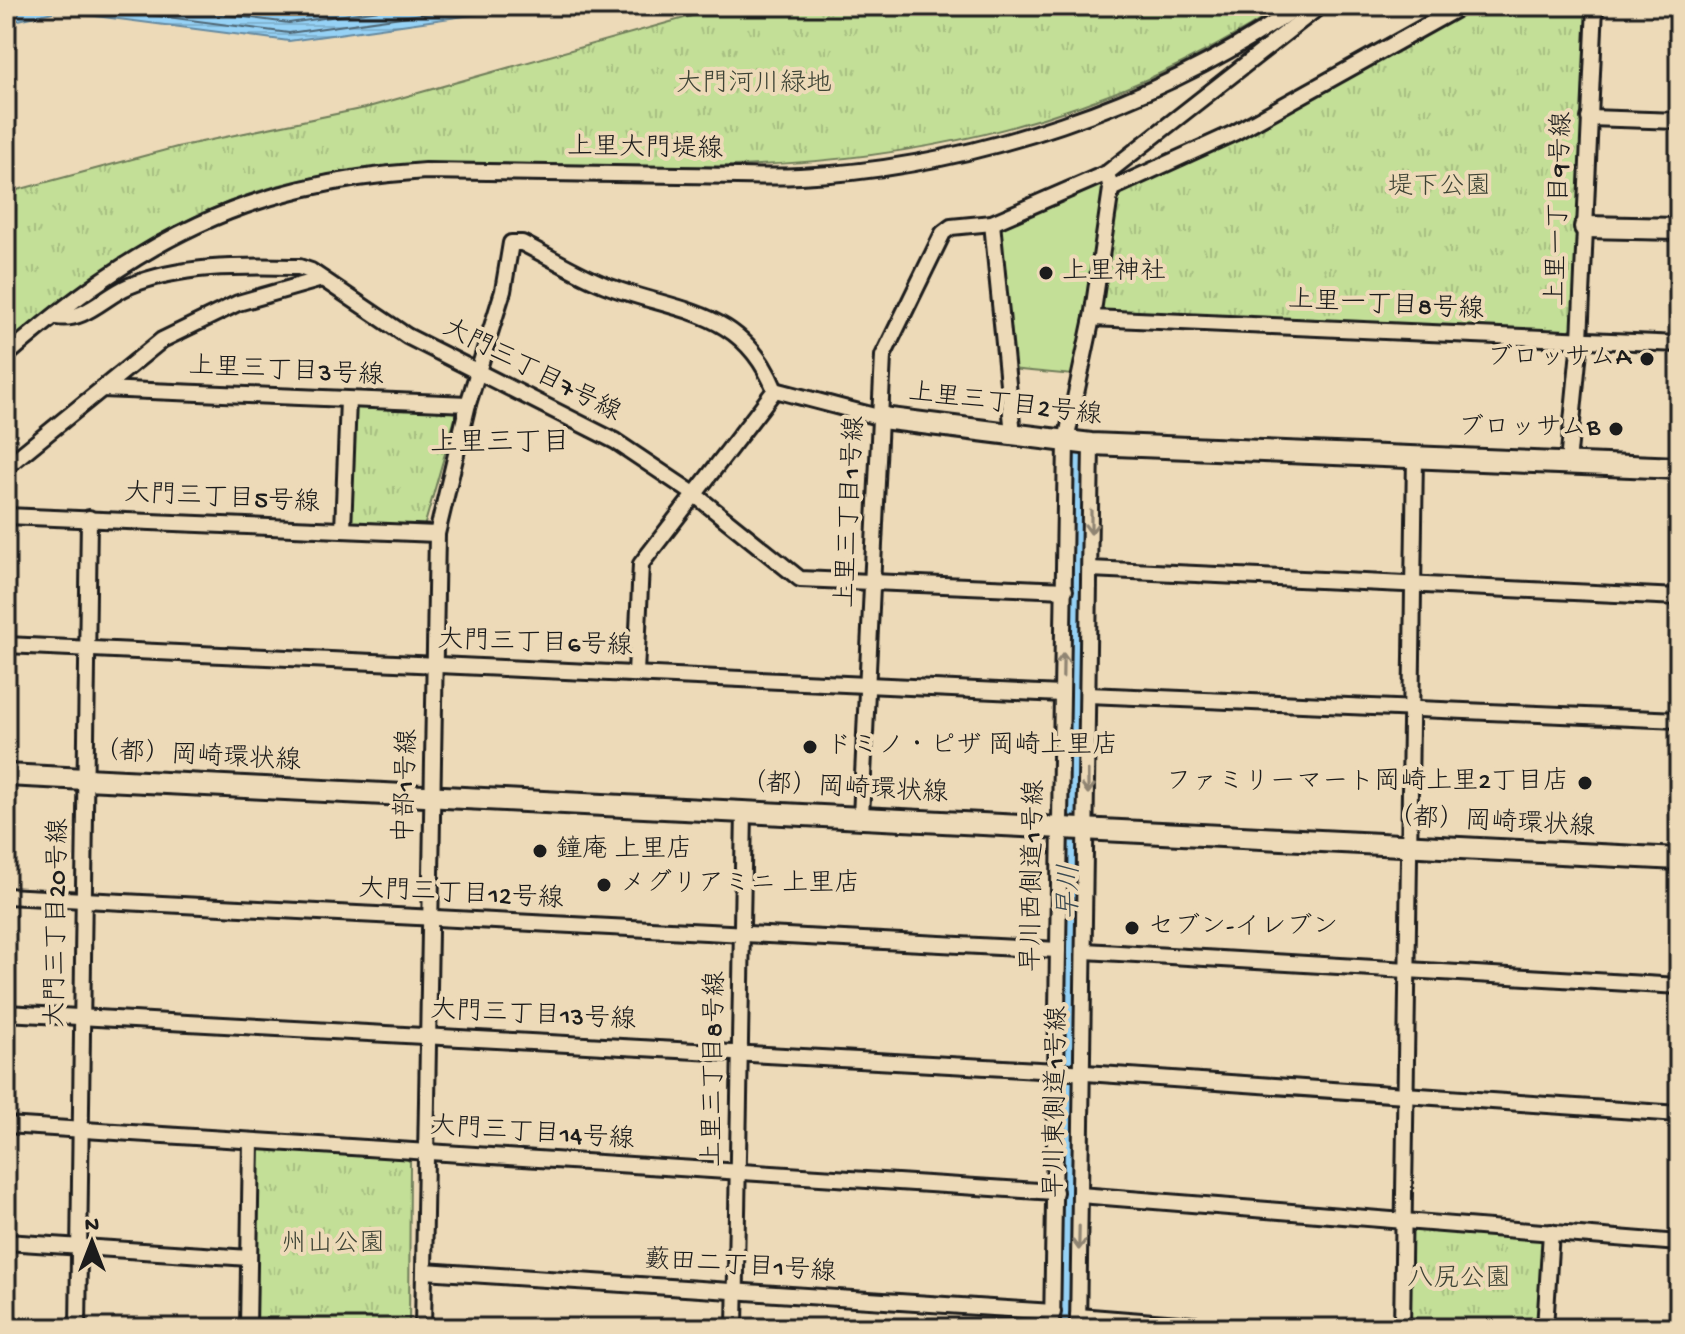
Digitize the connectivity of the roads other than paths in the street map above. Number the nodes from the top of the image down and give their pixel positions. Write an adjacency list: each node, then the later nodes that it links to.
1 (1299, 6): 13 (street, 上里大門堤線)
2 (1320, 6): 7 (street)
3 (1462, 6): 8 (street)
4 (1595, 6): 5 (street, 上里一丁目9号線)
5 (1589, 118): 6 (street); 10 (street, 上里一丁目9号線)
6 (1679, 121)
7 (1107, 173): 8 (street); 9 (street)
8 (1111, 189): 14 (street, 早川西側道1号線)
9 (992, 223): 23 (street, 上里三丁目1号線); 24 (street)
10 (1585, 227): 11 (street); 15 (street, 上里一丁目9号線)
11 (1679, 229)
12 (322, 279): 13 (street, 大門三丁目7号線); 18 (street, 大門三丁目7号線); 19 (street)
13 (56, 317): 17 (street, 上里大門堤線)
14 (1092, 318): 15 (street, 上里一丁目8号線); 25 (street, 早川西側道1号線)
15 (1580, 340): 16 (street, 上里一丁目8号線); 28 (street, 上里一丁目9号線)
16 (1679, 344)
17 (6, 356)
18 (479, 372): 20 (street); 22 (street, 中部1号線); 31 (street, 大門三丁目7号線)
19 (102, 389): 21 (street, 上里三丁目3号線); 29 (street)
20 (775, 390): 23 (street, 上里三丁目2号線); 31 (street)
21 (348, 400): 22 (street, 上里三丁目3号線); 34 (street)
22 (468, 404): 35 (street, 中部1号線)
23 (882, 418): 24 (street, 上里三丁目2号線); 37 (street, 上里三丁目1号線)
24 (1013, 434): 25 (street, 上里三丁目2号線)
25 (1066, 441): 26 (street, 上里三丁目2号線); 39 (street, 早川西側道1号線)
26 (1091, 444): 27 (street, 上里三丁目2号線); 36 (street, 早川東側道1号線, one-way to 36)
27 (1415, 456): 28 (street, 上里三丁目2号線); 38 (street)
28 (1568, 463): 30 (street, 上里三丁目2号線)
29 (6, 467)
30 (1679, 468)
31 (694, 494): 37 (street, 大門三丁目7号線); 44 (street)
32 (6, 516): 33 (street, 大門三丁目5号線)
33 (89, 518): 34 (street, 大門三丁目5号線); 42 (street, 大門三丁目20号線)
34 (343, 530): 35 (street, 大門三丁目5号線)
35 (437, 534): 43 (street, 中部1号線)
36 (1090, 569): 38 (street); 47 (street, 早川東側道1号線)
37 (872, 582): 39 (street, 大門三丁目7号線); 45 (street, 上里三丁目1号線)
38 (1413, 585): 40 (street); 48 (street)
39 (1065, 590): 46 (street, 早川西側道1号線, one-way to 39)
40 (1679, 597)
41 (6, 645): 42 (street, 大門三丁目6号線)
42 (87, 649): 43 (street, 大門三丁目6号線); 51 (street, 大門三丁目20号線)
43 (435, 665): 44 (street, 大門三丁目6号線); 52 (street, 中部1号線)
44 (636, 673): 45 (street, 大門三丁目6号線)
45 (868, 685): 46 (street, 大門三丁目6号線); 54 (street, 上里三丁目1号線)
46 (1062, 694): 55 (street, 早川西側道1号線)
47 (1088, 695): 48 (street); 56 (street, 早川東側道1号線, one-way to 56)
48 (1410, 709): 49 (street); 57 (street)
49 (1679, 720)
50 (6, 775): 51 (street, （都）岡崎環状線)
51 (85, 778): 52 (street, （都）岡崎環状線); 60 (street, 大門三丁目20号線)
52 (431, 796): 53 (street, （都）岡崎環状線); 61 (street, 中部1号線)
53 (744, 811): 54 (street, （都）岡崎環状線); 62 (street, 上里三丁目8号線)
54 (861, 817): 55 (street, （都）岡崎環状線)
55 (1060, 827): 56 (street, （都）岡崎環状線); 63 (street, 早川西側道1号線)
56 (1087, 828): 57 (street, （都）岡崎環状線); 64 (street, 早川東側道1号線)
57 (1407, 846): 58 (street, （都）岡崎環状線); 65 (street)
58 (1679, 859)
59 (6, 896): 60 (street, 大門三丁目12号線)
60 (84, 900): 61 (street, 大門三丁目12号線); 68 (street, 大門三丁目20号線)
61 (429, 918): 62 (street, 大門三丁目12号線); 69 (street, 中部1号線)
62 (742, 934): 63 (street, 大門三丁目12号線); 70 (street, 上里三丁目8号線)
63 (1058, 950): 71 (street, 早川西側道1号線)
64 (1085, 951): 65 (street); 72 (street, 早川東側道1号線)
65 (1405, 969): 66 (street); 73 (street)
66 (1679, 986)
67 (6, 1013): 68 (street, 大門三丁目13号線)
68 (82, 1017): 69 (street, 大門三丁目13号線); 76 (street, 大門三丁目20号線)
69 (428, 1035): 70 (street, 大門三丁目13号線); 78 (street, 中部1号線)
70 (740, 1054): 71 (street, 大門三丁目13号線); 79 (street, 上里三丁目8号線)
71 (1057, 1071): 72 (street, 大門三丁目13号線); 80 (street, 早川西側道1号線)
72 (1083, 1072): 73 (street, 大門三丁目13号線); 81 (street, 早川東側道1号線)
73 (1405, 1094): 74 (street, 大門三丁目13号線); 82 (street)
74 (1679, 1114)
75 (6, 1125): 76 (street, 大門三丁目14号線)
76 (78, 1130): 77 (street, 大門三丁目14号線); 86 (street, 大門三丁目20号線)
77 (251, 1141): 78 (street, 大門三丁目14号線); 87 (street)
78 (424, 1153): 79 (street, 大門三丁目14号線); 88 (street, 中部1号線)
79 (738, 1172): 80 (street, 大門三丁目14号線); 89 (street, 上里三丁目8号線)
80 (1055, 1192): 90 (street, 早川西側道1号線)
81 (1080, 1195): 82 (street); 91 (street, 早川東側道1号線, one-way to 91)
82 (1404, 1221): 83 (street); 98 (street)
83 (1551, 1232): 85 (street); 99 (street)
84 (6, 1242): 86 (street)
85 (1679, 1243)
86 (79, 1247): 87 (street); 92 (street, 大門三丁目20号線)
87 (249, 1258): 93 (street)
88 (424, 1271): 89 (street, 藪田二丁目1号線); 94 (street, 中部1号線)
89 (736, 1292): 90 (street, 藪田二丁目1号線); 95 (street, 上里三丁目8号線)
90 (1053, 1312): 96 (street, 早川西側道1号線)
91 (1078, 1322): 97 (street)
92 (78, 1328)
93 (248, 1328)
94 (423, 1328)
95 (735, 1328)
96 (1052, 1328)
97 (1230, 1328)
98 (1402, 1328)
99 (1545, 1328)

